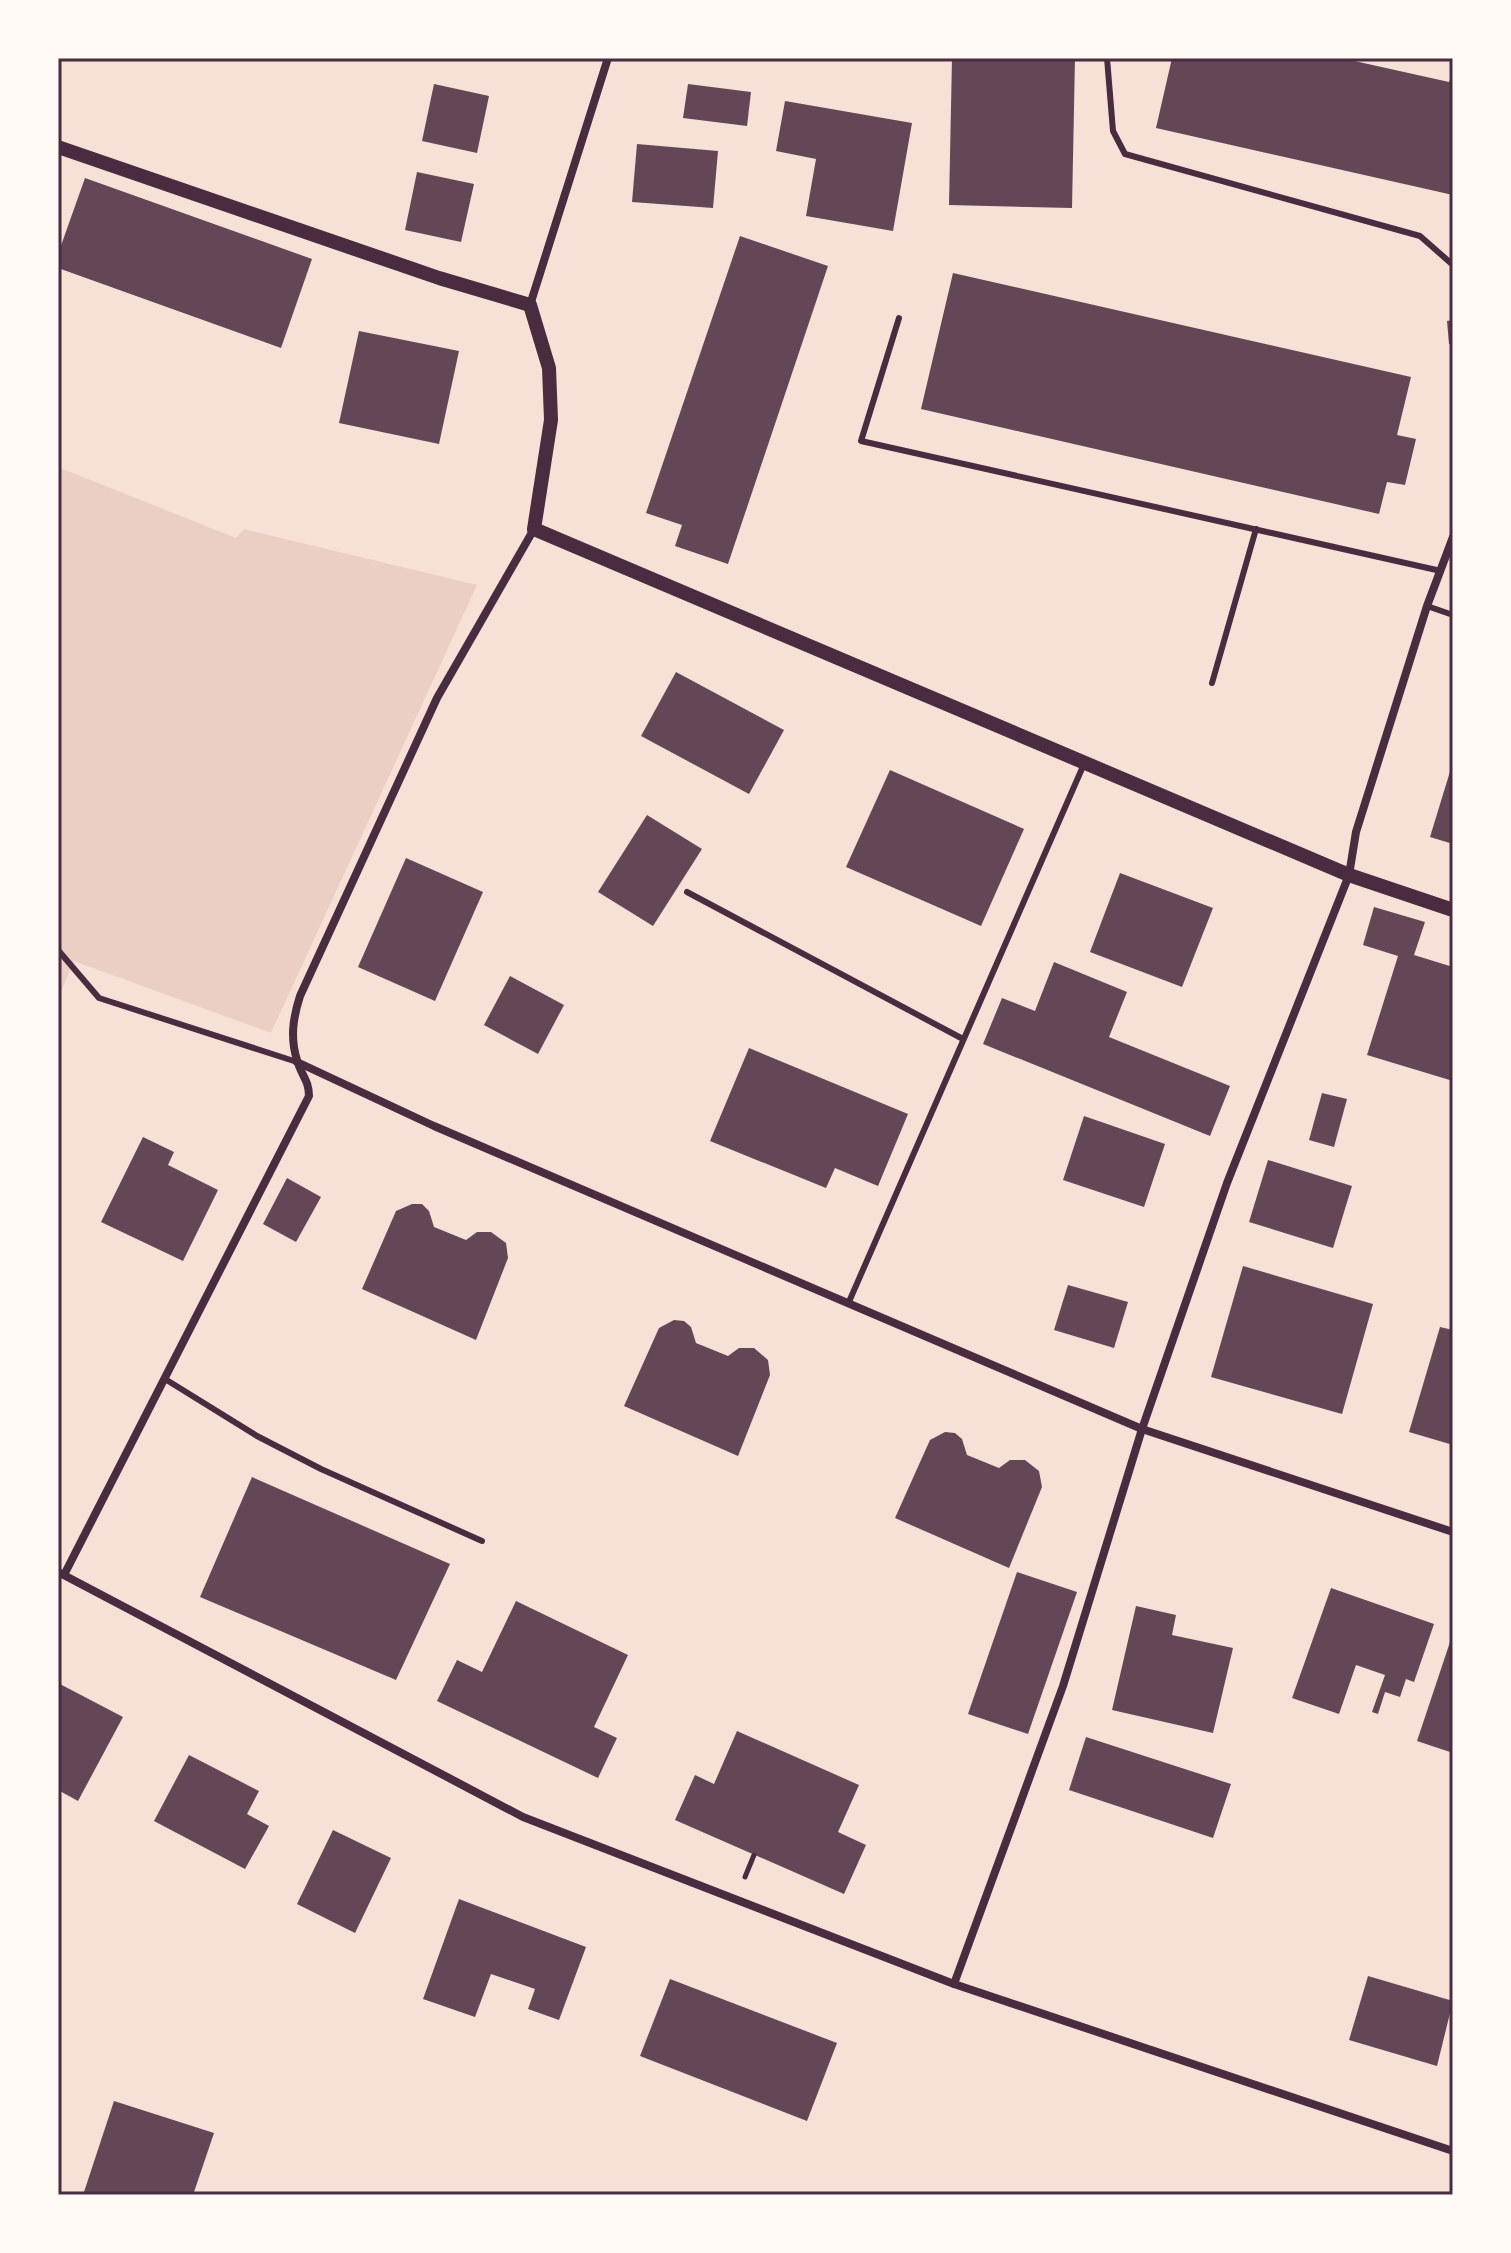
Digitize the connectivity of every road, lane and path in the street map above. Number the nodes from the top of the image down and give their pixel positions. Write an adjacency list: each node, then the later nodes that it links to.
1 (608, 58): 5 (street)
2 (1107, 58): 4 (lane)
3 (58, 147): 5 (street)
4 (1453, 265)
5 (530, 305): 7 (street)
6 (899, 318): 8 (lane)
7 (534, 529): 14 (street); 20 (street)
8 (1256, 529): 10 (lane); 13 (lane)
9 (1453, 537): 10 (street)
10 (1441, 571): 11 (street)
11 (1427, 606): 12 (lane); 15 (street)
12 (1453, 615)
13 (1212, 683)
14 (1084, 764): 15 (street); 19 (lane)
15 (1349, 875): 17 (street); 23 (street)
16 (687, 892): 19 (lane)
17 (1453, 910)
18 (58, 950): 20 (lane)
19 (963, 1039): 21 (lane)
20 (297, 1062): 21 (street); 22 (street)
21 (848, 1304): 23 (street)
22 (165, 1379): 25 (lane); 26 (street)
23 (1142, 1429): 24 (street); 29 (street)
24 (1453, 1532)
25 (482, 1541)
26 (61, 1573): 29 (street)
27 (754, 1855): 28 (path)
28 (743, 1881)
29 (954, 1984): 30 (street)
30 (1453, 2151)

